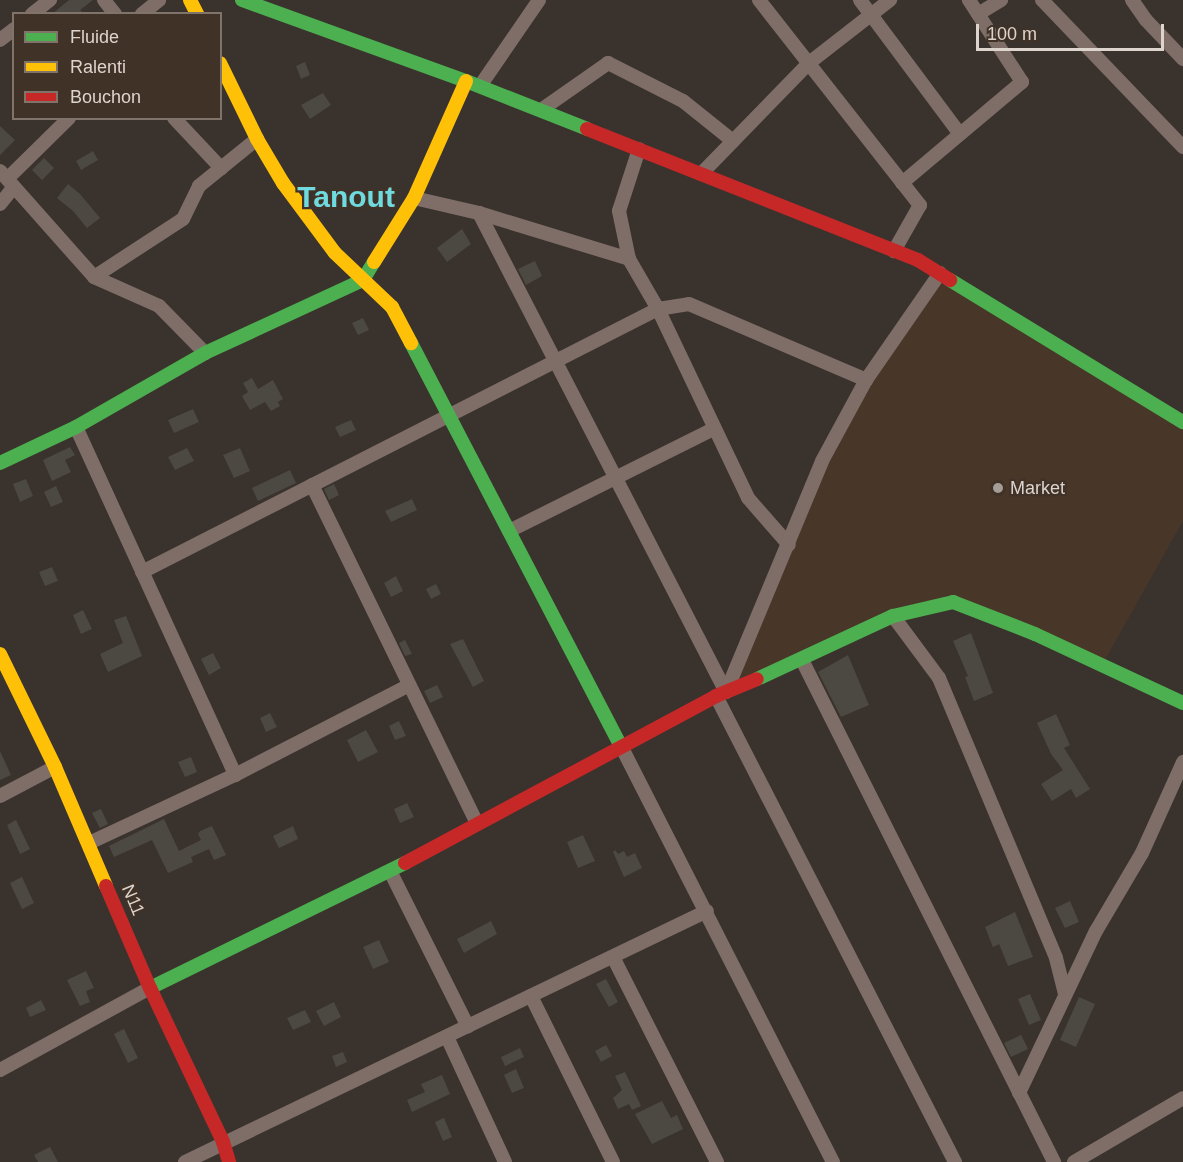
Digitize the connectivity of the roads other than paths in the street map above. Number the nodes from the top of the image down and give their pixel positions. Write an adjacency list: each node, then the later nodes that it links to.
1 (159, 0): 11 (street)
2 (242, 0): 19 (street)
3 (539, 0): 20 (street)
4 (759, 0): 17 (street)
5 (860, 0): 12 (street)
6 (890, 0): 12 (street)
7 (969, 0): 13 (street)
8 (1001, 0): 13 (street)
9 (1042, 0): 27 (street)
10 (1132, 0): 16 (street)
11 (144, 12)
12 (872, 14): 17 (street); 24 (street)
13 (978, 14): 24 (street)
14 (12, 31): 15 (street)
15 (0, 40)
16 (1183, 59)
17 (809, 63): 26 (street); 32 (street)
18 (222, 67): 25 (street)
19 (466, 81): 20 (street); 33 (street)
20 (480, 86): 21 (street)
21 (541, 110): 26 (street); 28 (street)
22 (67, 120): 31 (street)
23 (176, 120): 29 (street)
24 (960, 134): 32 (street)
25 (257, 139): 29 (street); 40 (street)
26 (733, 141): 30 (street)
27 (1183, 147)
28 (639, 149): 30 (street); 37 (street)
29 (221, 168): 39 (street)
30 (701, 174): 36 (street)
31 (7, 179): 34 (street); 39 (street)
32 (902, 183): 36 (street)
33 (414, 198): 35 (street); 40 (street)
34 (0, 204)
35 (478, 213): 37 (street); 43 (street)
36 (894, 251): 38 (street)
37 (629, 259): 41 (street)
38 (940, 273): 44 (street); 46 (street)
39 (94, 277): 42 (street)
40 (363, 280): 42 (street); 45 (street)
41 (658, 309): 43 (street); 44 (street); 48 (street)
42 (205, 353): 47 (street)
43 (556, 361): 45 (street); 50 (street)
44 (866, 380): 53 (street)
45 (449, 415): 51 (street); 52 (street)
46 (1183, 422)
47 (76, 427): 49 (street); 54 (street)
48 (714, 429): 50 (street); 53 (street)
49 (0, 463)
50 (614, 479): 52 (street); 59 (street)
51 (312, 485): 54 (street); 58 (street)
52 (509, 531): 61 (street)
53 (789, 545): 59 (street)
54 (142, 572): 64 (street)
55 (893, 616): 57 (street); 60 (street); 72 (street)
56 (0, 654): 63 (street, N11)
57 (802, 660): 59 (street); 77 (street)
58 (410, 685): 64 (street); 66 (street)
59 (721, 694): 61 (street); 86 (street)
60 (1183, 703)
61 (621, 746): 66 (street); 69 (street)
62 (1183, 762): 72 (street)
63 (55, 767): 65 (street); 67 (street, N11)
64 (235, 775): 67 (street)
65 (0, 796)
66 (477, 824): 68 (street)
67 (89, 843): 71 (street, N11)
68 (390, 871): 71 (street); 74 (street)
69 (707, 911): 70 (street); 85 (street)
70 (613, 957): 73 (street); 84 (street)
71 (150, 988): 76 (street); 79 (street, N11)
72 (1065, 993): 77 (street)
73 (531, 996): 74 (street); 83 (street)
74 (468, 1027): 75 (street)
75 (447, 1037): 79 (street); 82 (street)
76 (0, 1070)
77 (1019, 1093): 87 (street)
78 (1183, 1098): 88 (street)
79 (223, 1142): 80 (street); 81 (street, N11)
80 (185, 1162)
81 (229, 1162)
82 (505, 1162)
83 (613, 1162)
84 (717, 1162)
85 (833, 1162)
86 (955, 1162)
87 (1054, 1162)
88 (1074, 1162)

